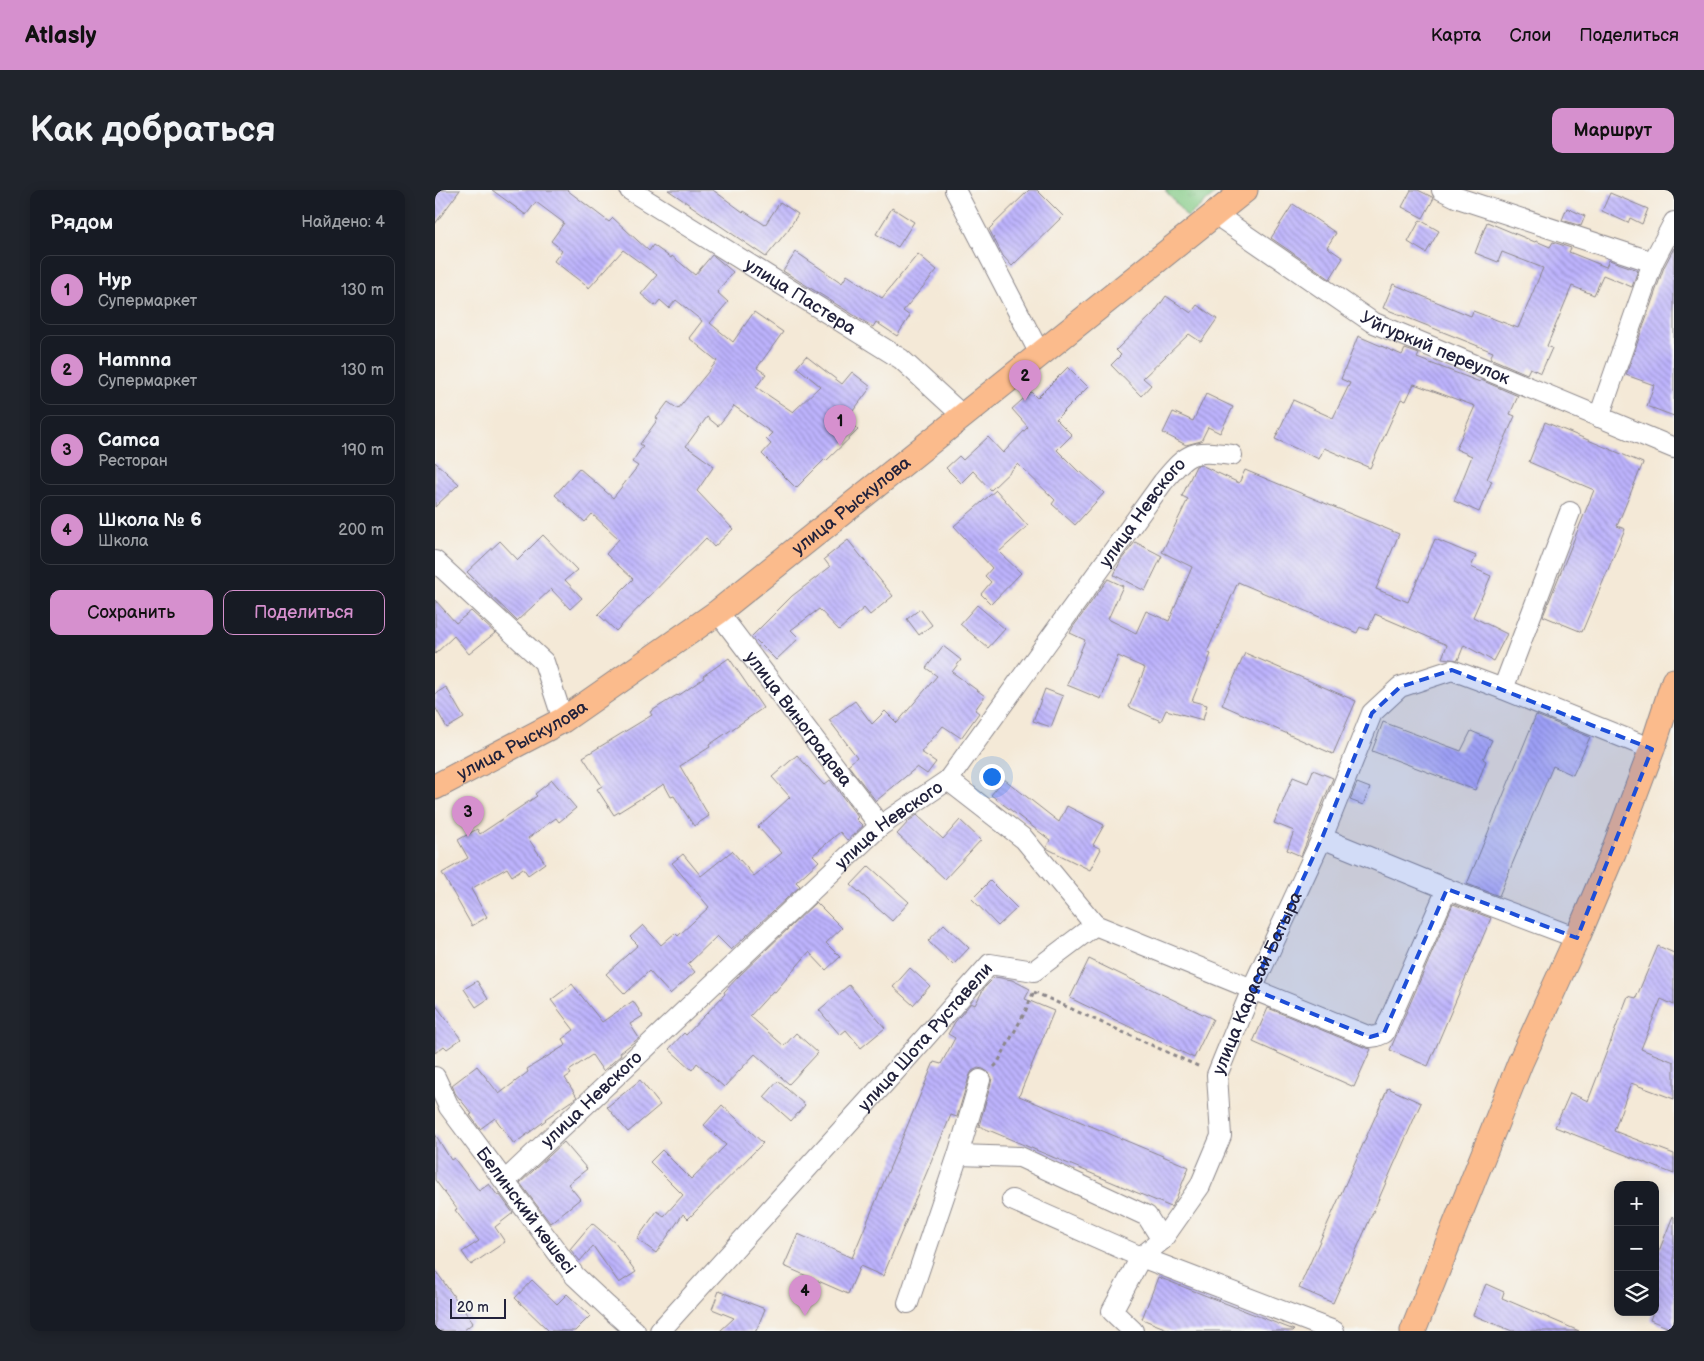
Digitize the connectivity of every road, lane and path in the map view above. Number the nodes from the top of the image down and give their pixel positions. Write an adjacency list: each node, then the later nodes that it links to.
1 (630, 190): 9 (street, улица Пастера)
2 (955, 190): 8 (street)
3 (1245, 190): 5 (main road, улица Рыскулова)
4 (1442, 190): 7 (street)
5 (1215, 214): 8 (main road, улица Рыскулова); 10 (street, Уйгуркий переулок)
6 (1674, 222): 7 (street)
7 (1653, 262): 10 (street)
8 (1040, 354): 9 (main road, улица Рыскулова)
9 (963, 416): 15 (main road, улица Рыскулова)
10 (1599, 417): 11 (street, Уйгуркий переулок)
11 (1674, 448)
12 (1232, 455): 20 (street, улица Невского)
13 (1570, 512): 17 (street)
14 (435, 561): 18 (street)
15 (718, 612): 18 (main road, улица Рыскулова); 22 (street, улица Виноградова)
16 (1674, 681): 19 (main road)
17 (1503, 689): 19 (street, улица Карасай Батыра); 23 (street, улица Карасай Батыра)
18 (563, 720): 21 (main road, улица Рыскулова)
19 (1652, 749): 26 (main road)
20 (948, 780): 22 (street, улица Невского); 25 (street)
21 (435, 787)
22 (880, 826): 34 (street, улица Невского)
23 (1322, 838): 24 (street); 28 (street, улица Карасай Батыра)
24 (1447, 888): 26 (street); 28 (street)
25 (1095, 925): 27 (street); 28 (street)
26 (1577, 938): 43 (main road)
27 (1034, 971): 29 (path); 40 (street, улица Шота Руставели)
28 (1252, 989): 30 (street, улица Карасай Батыра)
29 (1034, 992): 30 (path); 32 (path)
30 (1217, 1075): 36 (street, улица Карасай Батыра)
31 (435, 1078): 34 (street, Белинский көшесi)
32 (980, 1080): 33 (street)
33 (958, 1155): 36 (street); 38 (street)
34 (505, 1181): 39 (street, Белинский көшесi)
35 (1012, 1200): 37 (street)
36 (1162, 1240): 37 (street, улица Карасай Батыра)
37 (1141, 1257): 41 (street, улица Карасай Батыра); 42 (street)
38 (909, 1303)
39 (635, 1331)
40 (661, 1331)
41 (1133, 1331)
42 (1334, 1331)
43 (1413, 1331)

